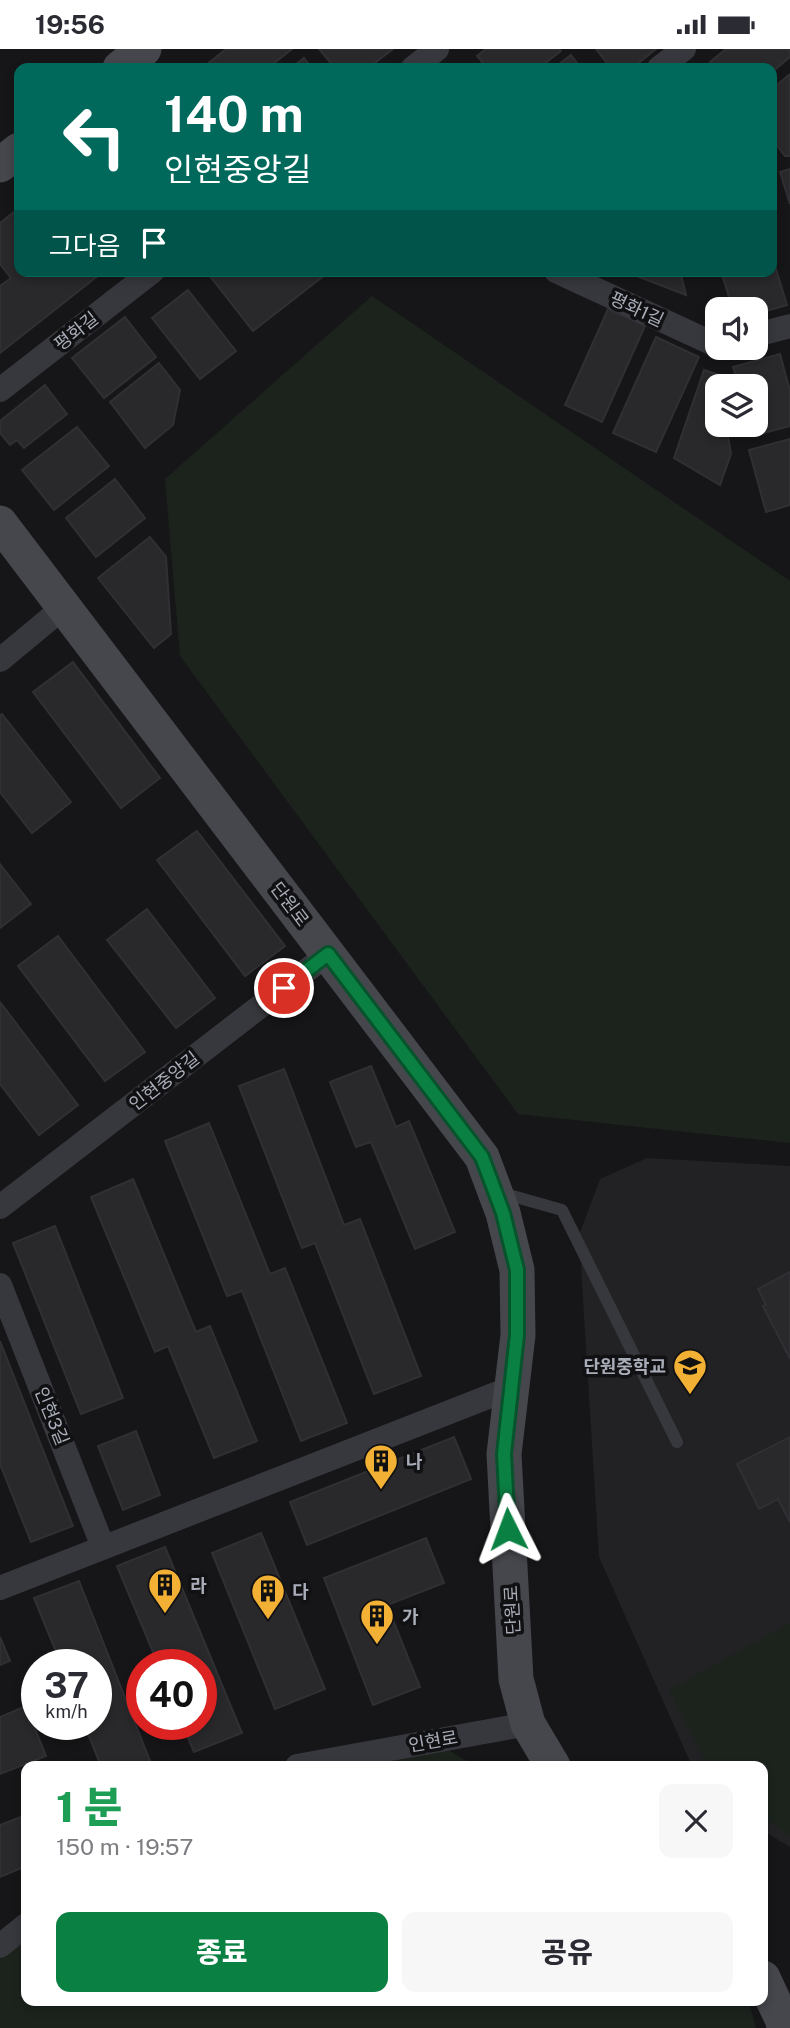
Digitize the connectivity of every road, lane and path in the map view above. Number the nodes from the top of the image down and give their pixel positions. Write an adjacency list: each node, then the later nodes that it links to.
1 (144, 49): 4 (street)
2 (437, 49): 5 (street)
3 (684, 49): 6 (street)
4 (126, 63)
5 (419, 63)
6 (666, 63)
7 (14, 154): 8 (street)
8 (0, 165)
9 (145, 277): 14 (street, 평화길)
10 (569, 277): 13 (street, 평화1길)
11 (790, 326): 12 (street)
12 (768, 332)
13 (705, 340)
14 (0, 390)
15 (0, 523): 16 (street, 단원로)
16 (64, 607): 17 (street); 18 (street, 단원로)
17 (0, 660)
18 (328, 954): 19 (street, 단원로); 20 (street, 인현중앙길)
19 (495, 1191): 22 (street, 단원로); 23 (lane)
20 (0, 1207)
21 (0, 1285): 24 (street, 인현3길)
22 (510, 1388): 24 (street); 26 (street, 단원로)
23 (677, 1442)
24 (103, 1547): 25 (street)
25 (0, 1588)
26 (528, 1724): 27 (street, 인현로); 28 (street, 단원로)
27 (325, 1761)
28 (550, 1761)
29 (21, 1929): 30 (street)
30 (0, 1946)
31 (768, 1989): 32 (street)
32 (784, 2028)

